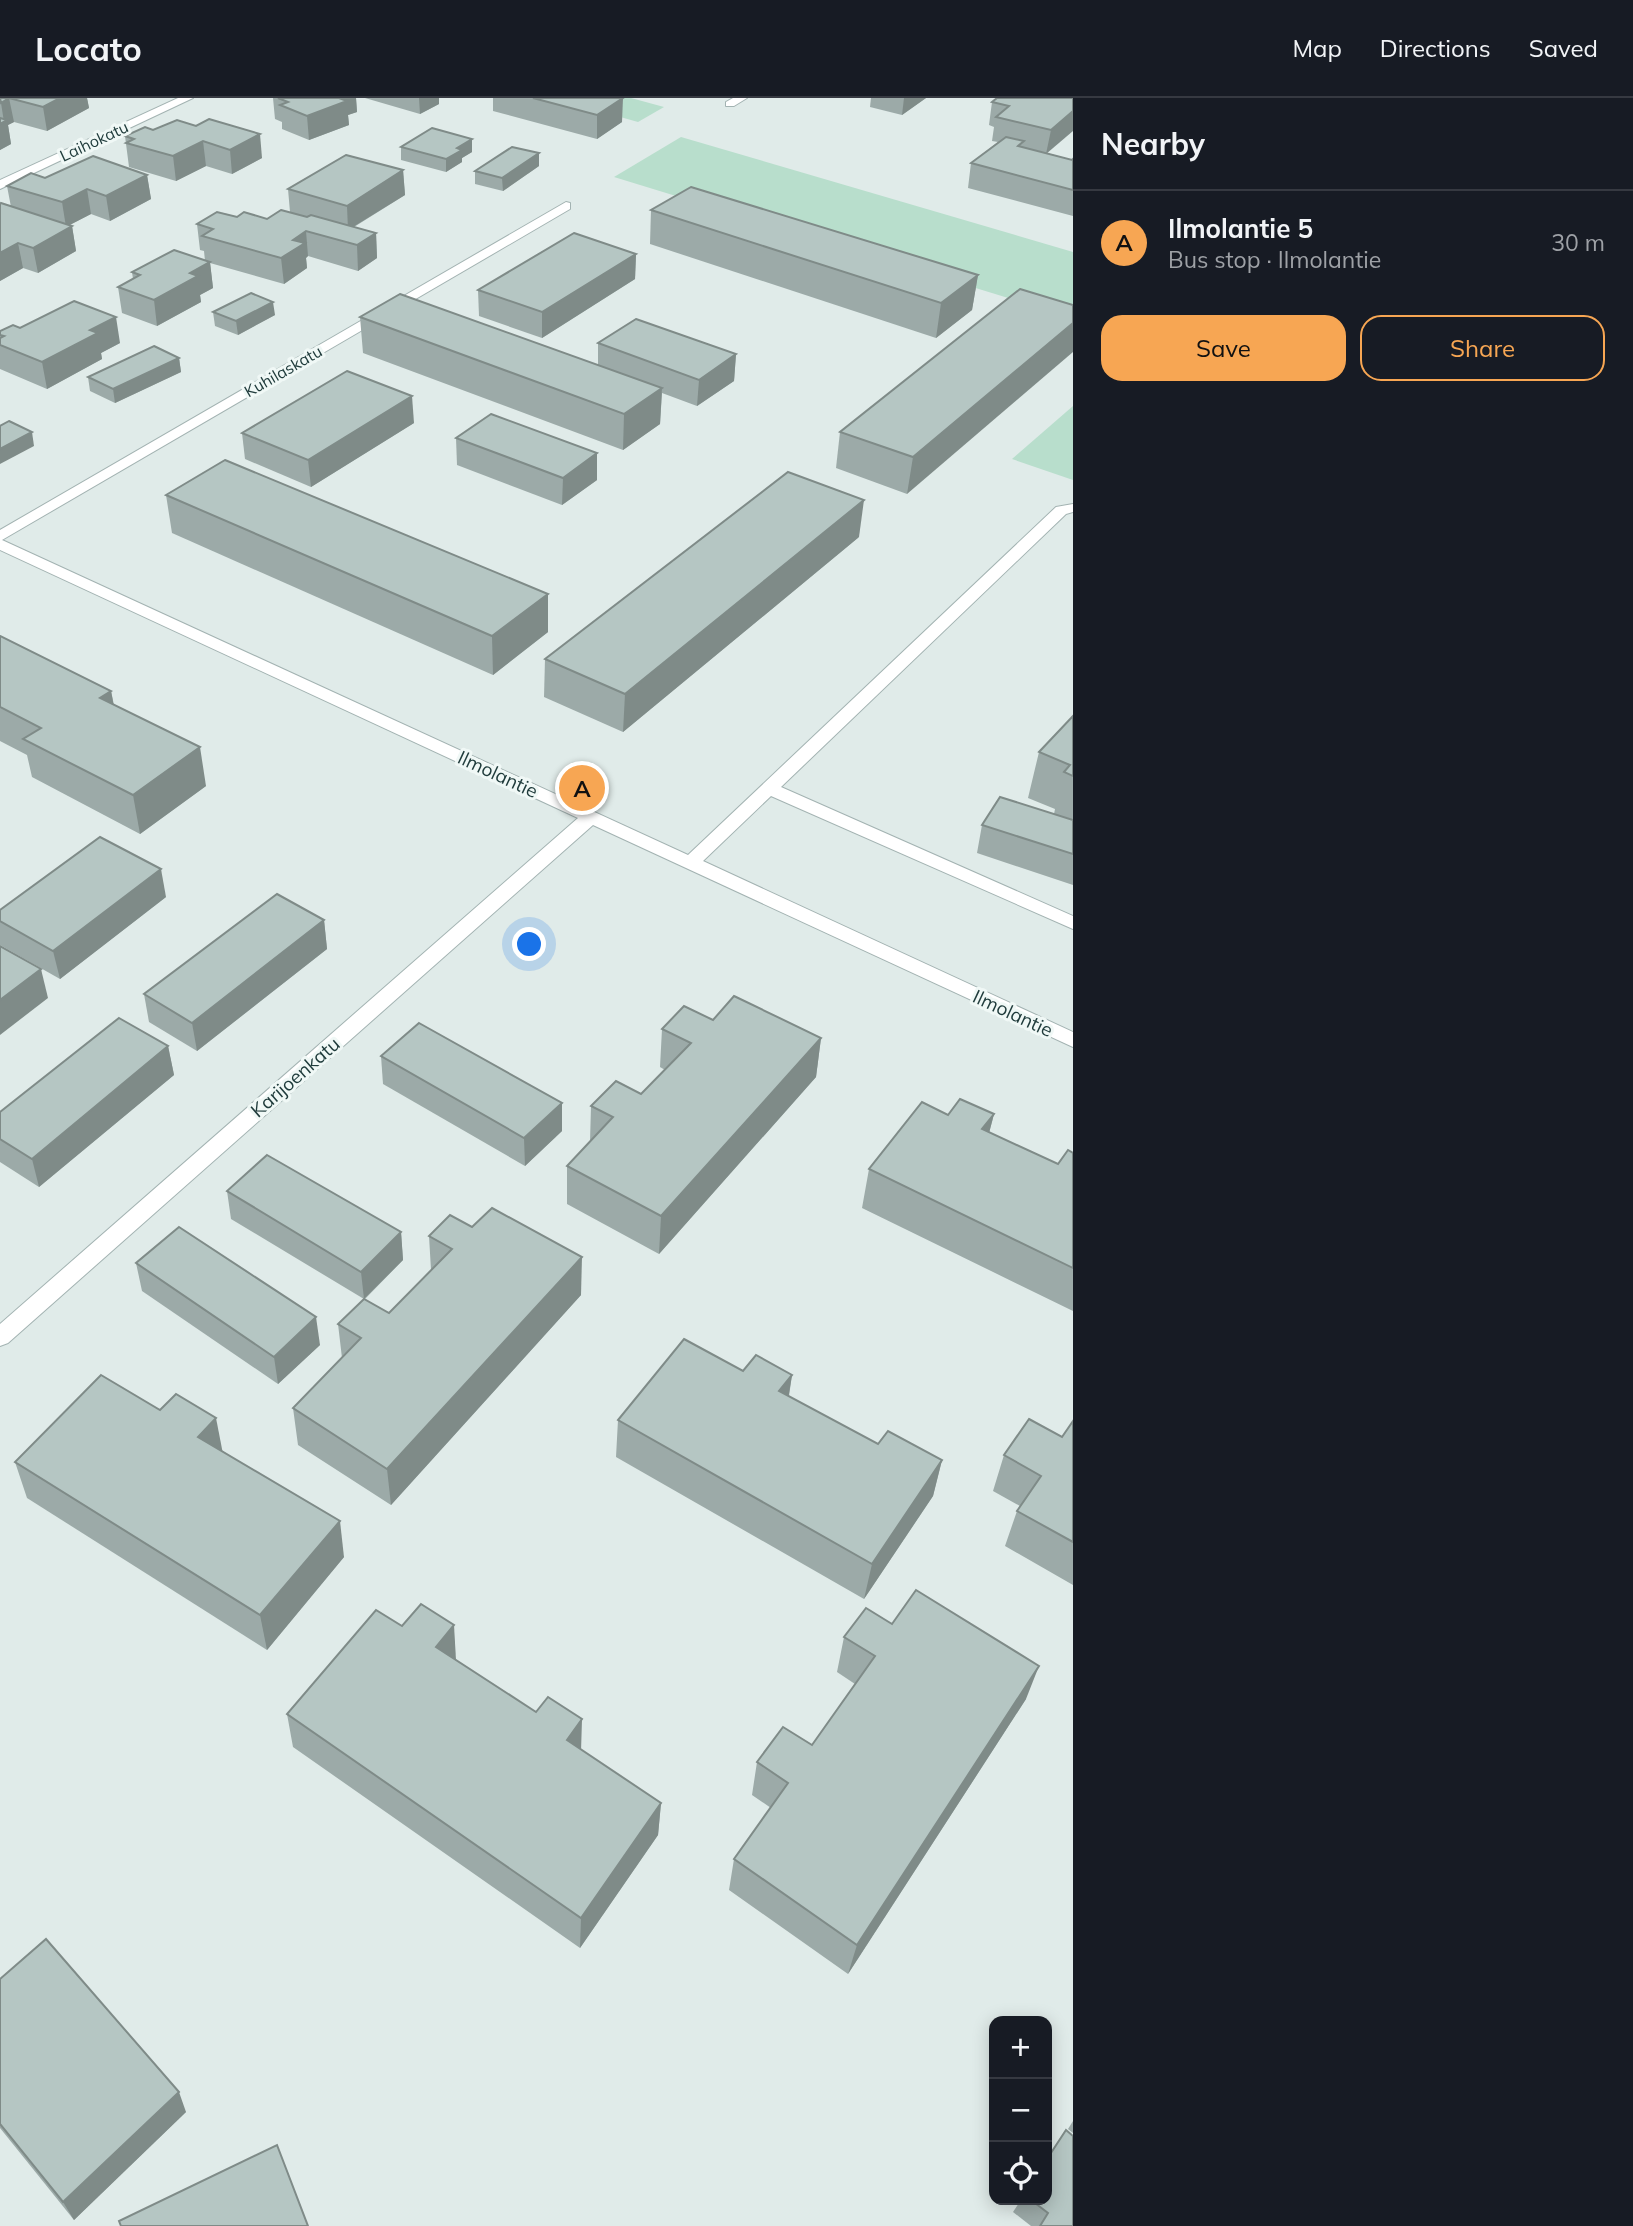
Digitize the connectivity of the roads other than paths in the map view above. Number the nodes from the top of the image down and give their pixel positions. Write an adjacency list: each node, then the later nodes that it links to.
1 (187, 98): 2 (street, Laihokatu)
2 (0, 185)
3 (566, 206): 5 (street, Kuhilaskatu)
4 (1073, 508): 7 (street)
5 (0, 536)
6 (0, 544): 8 (street, Ilmolantie)
7 (769, 789): 9 (street); 10 (street)
8 (591, 817): 9 (street, Ilmolantie); 12 (street, Karijoenkatu)
9 (689, 864): 11 (street, Ilmolantie)
10 (1073, 923)
11 (1073, 1040)
12 (0, 1337)

